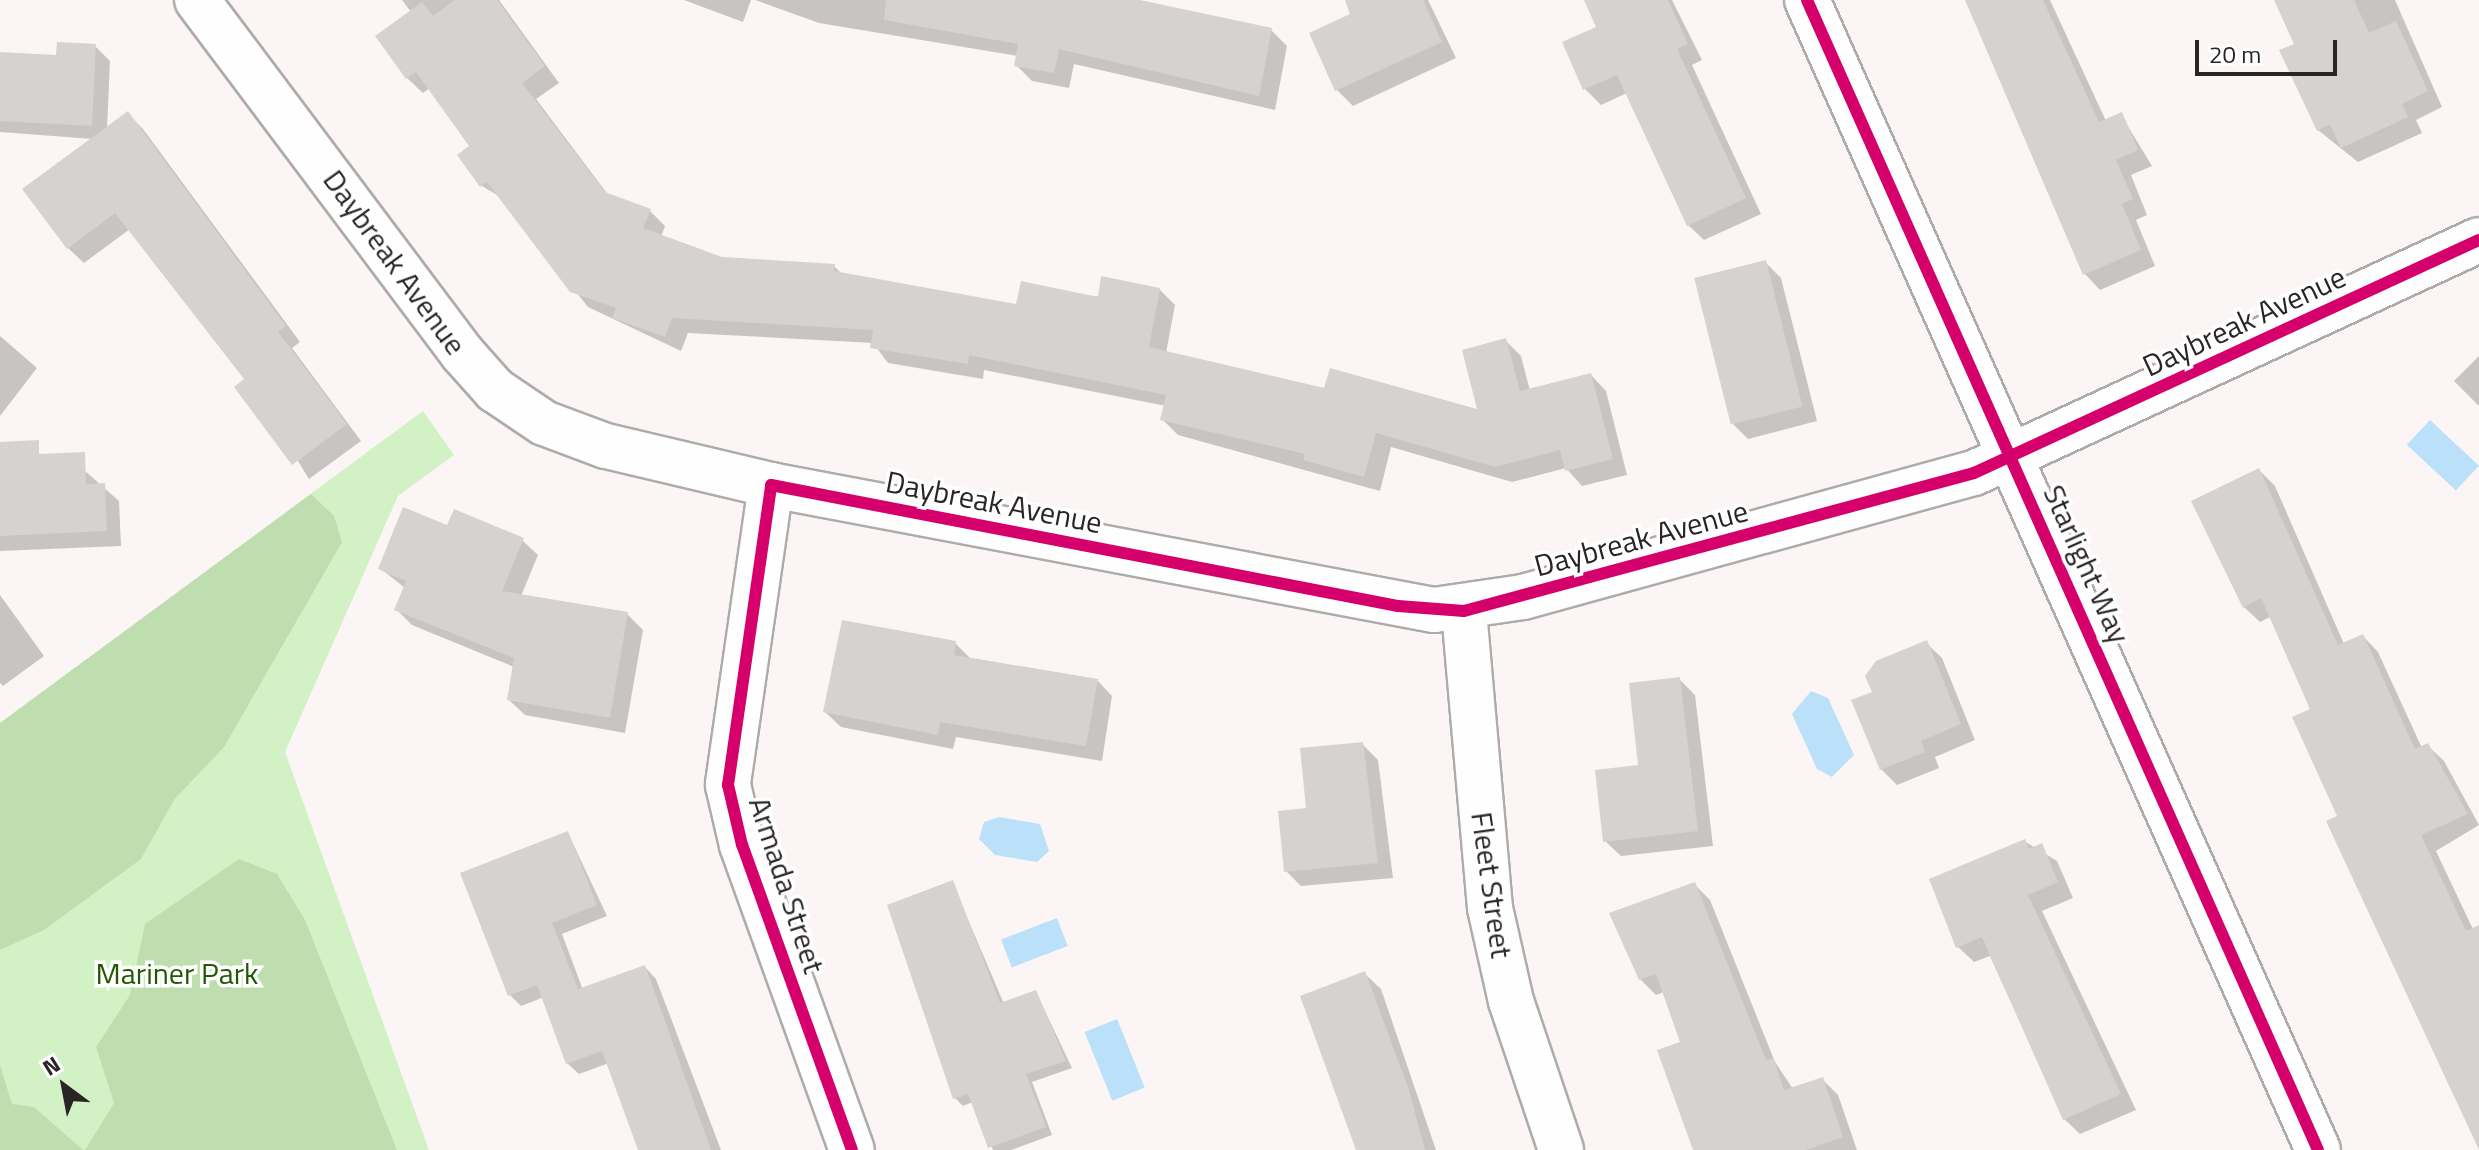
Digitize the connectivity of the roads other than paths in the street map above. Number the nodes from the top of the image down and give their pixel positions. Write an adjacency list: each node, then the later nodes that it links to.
1 (197, 0): 5 (street, Daybreak Avenue)
2 (1807, 0): 4 (street, Starlight Way)
3 (2479, 240): 4 (street, Daybreak Avenue)
4 (2012, 458): 6 (street, Daybreak Avenue); 9 (street, Starlight Way)
5 (771, 485): 6 (street, Daybreak Avenue); 7 (street, Armada Street)
6 (1464, 611): 8 (street, Fleet Street)
7 (852, 1150)
8 (1561, 1150)
9 (2318, 1150)

